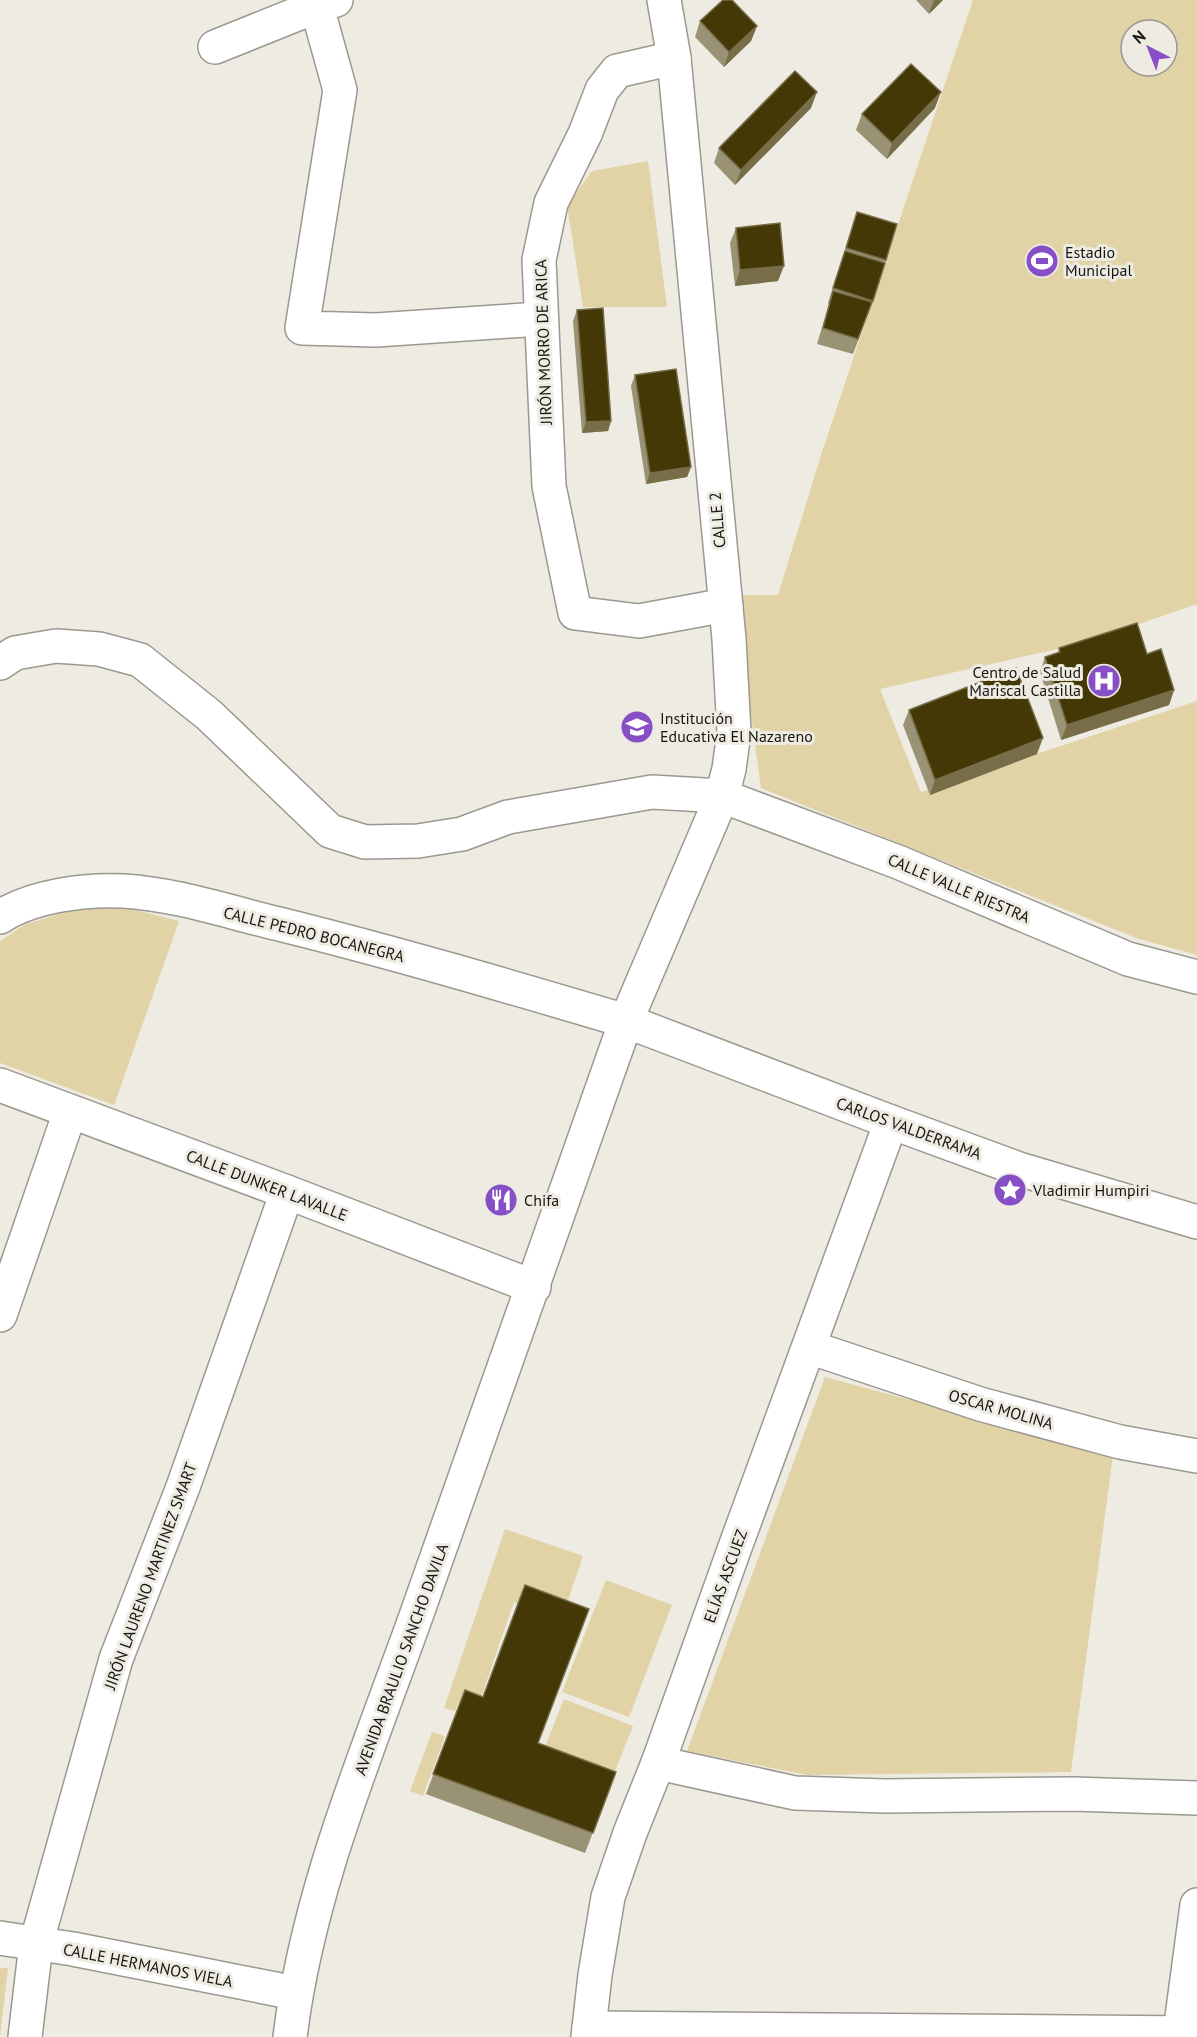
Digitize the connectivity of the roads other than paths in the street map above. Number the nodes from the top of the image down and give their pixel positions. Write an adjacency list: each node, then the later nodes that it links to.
1 (664, 0): 4 (street, CALLE 2)
2 (323, 2): 3 (street); 5 (street)
3 (215, 47)
4 (674, 58): 5 (street, JIRÓN MORRO DE ARICA); 6 (street, CALLE 2)
5 (540, 319): 6 (street, JIRÓN MORRO DE ARICA)
6 (726, 605): 8 (street, CALLE 2)
7 (5, 654): 8 (street, CALLE VALLE RIESTRA)
8 (722, 796): 10 (street, CALLE VALLE RIESTRA); 11 (street, CALLE 2)
9 (0, 917): 11 (street, CALLE PEDRO BOCANEGRA)
10 (1197, 977)
11 (626, 1021): 14 (street, CARLOS VALDERRAMA); 17 (street, AVENIDA BRAULIO SANCHO DAVILA)
12 (0, 1085): 13 (street, CALLE DUNKER LAVALLE)
13 (70, 1112): 15 (street, CALLE DUNKER LAVALLE); 18 (street)
14 (891, 1122): 16 (street, CARLOS VALDERRAMA); 19 (street, ELÍAS ASCUEZ)
15 (287, 1192): 17 (street, CALLE DUNKER LAVALLE); 25 (street, JIRÓN LAURENO MARTINEZ SMART)
16 (1197, 1222)
17 (534, 1287): 26 (street, AVENIDA BRAULIO SANCHO DAVILA)
18 (0, 1316)
19 (809, 1347): 20 (street, OSCAR MOLINA); 21 (street, ELÍAS ASCUEZ)
20 (1197, 1456)
21 (658, 1763): 22 (street); 27 (street, ELÍAS ASCUEZ)
22 (1197, 1798)
23 (1197, 1905): 28 (street)
24 (0, 1938): 25 (street, CALLE HERMANOS VIELA)
25 (36, 1944): 26 (street, CALLE HERMANOS VIELA); 29 (street, JIRÓN LAURENO MARTINEZ SMART)
26 (295, 1994): 30 (street, AVENIDA BRAULIO SANCHO DAVILA)
27 (588, 2032): 28 (street)
28 (1188, 2032)
29 (25, 2037)
30 (290, 2037)

